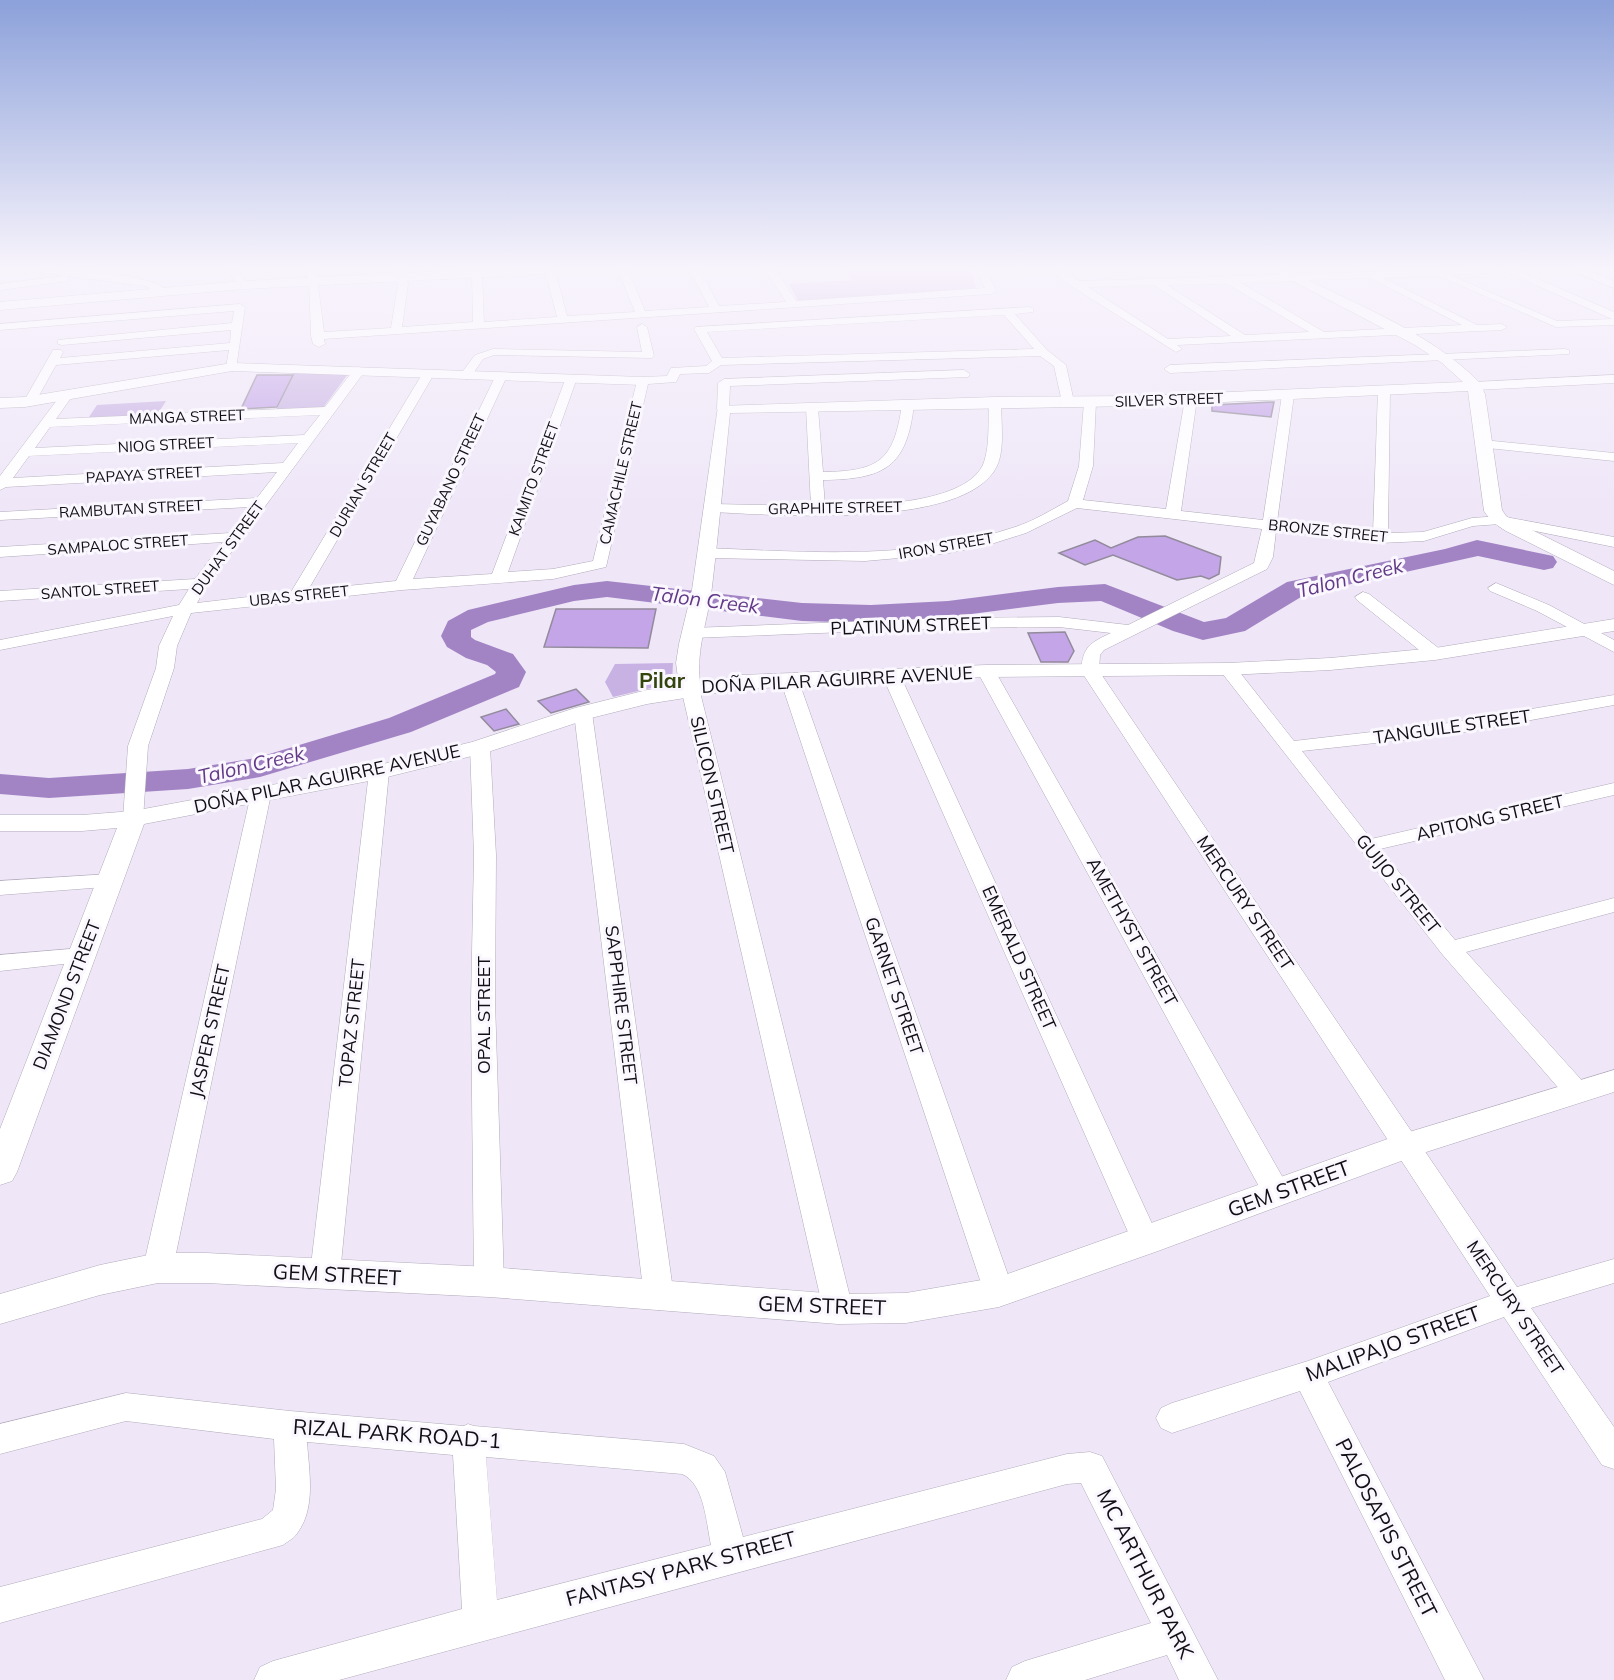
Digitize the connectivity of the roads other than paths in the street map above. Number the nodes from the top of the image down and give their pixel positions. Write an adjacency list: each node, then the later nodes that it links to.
1 (58, 348): 17 (street)
2 (209, 348): 17 (street)
3 (235, 348): 18 (street)
4 (515, 348): 24 (street)
5 (523, 348): 14 (street)
6 (585, 348): 14 (street)
7 (646, 348): 14 (street)
8 (711, 348): 16 (street)
9 (1040, 348): 12 (street)
10 (1175, 348): 19 (street)
11 (1429, 348): 15 (street)
12 (1043, 352): 16 (street); 36 (street)
13 (1565, 352): 15 (street)
14 (588, 354)
15 (1444, 357): 19 (street); 29 (street)
16 (718, 362): 28 (street)
17 (50, 363): 34 (street)
18 (232, 367): 21 (street); 31 (street)
19 (1202, 367): 20 (street)
20 (1170, 369)
21 (359, 371): 22 (street); 42 (street, DUHAT STREET)
22 (428, 374): 24 (street); 71 (street, DURIAN STREET)
23 (964, 374): 41 (street, SILICON STREET)
24 (466, 375): 25 (street)
25 (501, 376): 26 (street); 68 (street, GUYABANO STREET)
26 (571, 378): 28 (street); 65 (street, KAIMITO STREET)
27 (1614, 379): 29 (street, SILVER STREET)
28 (643, 381): 64 (street, CAMACHILE STREET)
29 (1475, 386): 30 (street, SILVER STREET); 45 (street)
30 (1384, 391): 32 (street, SILVER STREET); 60 (street)
31 (67, 395): 34 (street); 43 (street)
32 (1288, 395): 33 (street, SILVER STREET); 58 (street)
33 (1191, 399): 37 (street, SILVER STREET); 55 (street)
34 (30, 401): 38 (street)
35 (995, 402): 36 (street, SILVER STREET); 39 (street, SILVER STREET); 54 (street, GRAPHITE STREET)
36 (1068, 402): 37 (street, SILVER STREET)
37 (1090, 402): 52 (street)
38 (0, 403)
39 (908, 404): 40 (street, SILVER STREET); 49 (street)
40 (812, 408): 41 (street, SILVER STREET); 49 (street)
41 (723, 409): 53 (street, SILICON STREET)
42 (327, 411): 43 (street, MANGA STREET); 44 (street, DUHAT STREET)
43 (47, 423): 46 (street)
44 (306, 439): 46 (street, NIOG STREET); 48 (street, DUHAT STREET)
45 (1484, 444): 47 (street); 57 (street)
46 (25, 452): 50 (street)
47 (1614, 457)
48 (286, 467): 50 (street, PAPAYA STREET); 51 (street, DUHAT STREET)
49 (816, 476): 54 (street)
50 (1, 484)
51 (262, 502): 56 (street, RAMBUTAN STREET); 59 (street, DUHAT STREET)
52 (1075, 503): 55 (street, BRONZE STREET); 63 (street, IRON STREET)
53 (712, 508): 54 (street, GRAPHITE STREET); 63 (street, SILICON STREET)
54 (818, 509)
55 (1173, 514): 58 (street, BRONZE STREET)
56 (0, 516)
57 (1500, 519): 60 (street, BRONZE STREET); 61 (street, BRONZE STREET); 66 (street)
58 (1270, 526): 60 (street, BRONZE STREET); 75 (street)
59 (236, 537): 62 (street, SAMPALOC STREET); 67 (street, DUHAT STREET)
60 (1380, 538)
61 (1614, 542)
62 (0, 552)
63 (706, 553): 77 (street, SILICON STREET)
64 (600, 564): 65 (street, UBAS STREET)
65 (498, 579): 68 (street, UBAS STREET)
66 (1614, 579)
67 (200, 584): 70 (street, SANTOL STREET); 73 (street, DUHAT STREET)
68 (402, 585): 71 (street, UBAS STREET)
69 (1496, 588): 76 (street)
70 (0, 596)
71 (297, 596): 73 (street, UBAS STREET)
72 (1363, 597): 80 (street)
73 (185, 609): 78 (street, UBAS STREET); 94 (street, DUHAT STREET)
74 (1614, 625): 76 (street, DOÑA PILAR AGUIRRE AVENUE)
75 (1129, 630): 77 (street, PLATINUM STREET); 83 (street)
76 (1586, 631): 79 (street); 80 (street, DOÑA PILAR AGUIRRE AVENUE)
77 (692, 633): 86 (street, SILICON STREET)
78 (0, 645)
79 (1614, 647)
80 (1435, 654): 81 (street, DOÑA PILAR AGUIRRE AVENUE)
81 (1228, 669): 83 (street, DOÑA PILAR AGUIRRE AVENUE); 90 (street, GUIJO STREET)
82 (986, 671): 83 (street, DOÑA PILAR AGUIRRE AVENUE); 84 (street, DOÑA PILAR AGUIRRE AVENUE); 107 (street, AMETHYST STREET)
83 (1089, 671): 105 (street, MERCURY STREET)
84 (891, 675): 85 (street, DOÑA PILAR AGUIRRE AVENUE); 108 (street, EMERALD STREET)
85 (789, 679): 86 (street, DOÑA PILAR AGUIRRE AVENUE); 113 (street, GARNET STREET)
86 (690, 688): 88 (street, DOÑA PILAR AGUIRRE AVENUE); 117 (street, SILICON STREET)
87 (1614, 700): 90 (street, TANGUILE STREET)
88 (584, 713): 89 (street, DOÑA PILAR AGUIRRE AVENUE); 114 (street, SAPPHIRE STREET)
89 (480, 747): 91 (street, DOÑA PILAR AGUIRRE AVENUE); 112 (street, OPAL STREET)
90 (1288, 747): 96 (street, GUIJO STREET)
91 (379, 772): 93 (street, DOÑA PILAR AGUIRRE AVENUE); 111 (street, TOPAZ STREET)
92 (1614, 789): 96 (street, APITONG STREET)
93 (261, 794): 94 (street, DOÑA PILAR AGUIRRE AVENUE); 109 (street, JASPER STREET)
94 (134, 819): 95 (street, DOÑA PILAR AGUIRRE AVENUE); 97 (street, DIAMOND STREET)
95 (0, 823)
96 (1366, 846): 100 (street, GUIJO STREET)
97 (110, 881): 98 (street); 101 (street, DIAMOND STREET)
98 (0, 888)
99 (1614, 905): 100 (street)
100 (1450, 949): 104 (street, GUIJO STREET)
101 (82, 956): 102 (street); 106 (street, DIAMOND STREET)
102 (0, 963)
103 (1614, 1081): 104 (street, GEM STREET)
104 (1576, 1092): 105 (street, GEM STREET)
105 (1408, 1145): 107 (street, GEM STREET); 115 (street, MERCURY STREET)
106 (0, 1172)
107 (1277, 1193): 108 (street, GEM STREET)
108 (1146, 1241): 113 (street, GEM STREET)
109 (158, 1268): 111 (street, GEM STREET); 116 (street, GEM STREET)
110 (1614, 1271): 115 (street, MALIPAJO STREET)
111 (325, 1274): 112 (street, GEM STREET)
112 (489, 1282): 114 (street, GEM STREET)
113 (999, 1292): 117 (street, GEM STREET)
114 (659, 1297): 117 (street, GEM STREET)
115 (1510, 1302): 118 (street, MALIPAJO STREET); 123 (street, MERCURY STREET)
116 (0, 1309)
117 (838, 1309)
118 (1308, 1376): 119 (street, MALIPAJO STREET); 132 (street, PALOSAPIS STREET)
119 (1172, 1418)
120 (290, 1426): 121 (street, RIZAL PARK ROAD-1); 122 (street, RIZAL PARK ROAD-1); 126 (street)
121 (0, 1439)
122 (468, 1439): 125 (street, RIZAL PARK ROAD-1); 127 (street)
123 (1614, 1454)
124 (1090, 1467): 125 (street, FANTASY PARK STREET); 128 (street, MC ARTHUR PARK)
125 (731, 1556): 127 (street, FANTASY PARK STREET)
126 (0, 1605)
127 (481, 1622): 129 (street, FANTASY PARK STREET)
128 (1176, 1634): 130 (street); 131 (street, MC ARTHUR PARK)
129 (273, 1680)
130 (1025, 1680)
131 (1199, 1680)
132 (1466, 1680)

